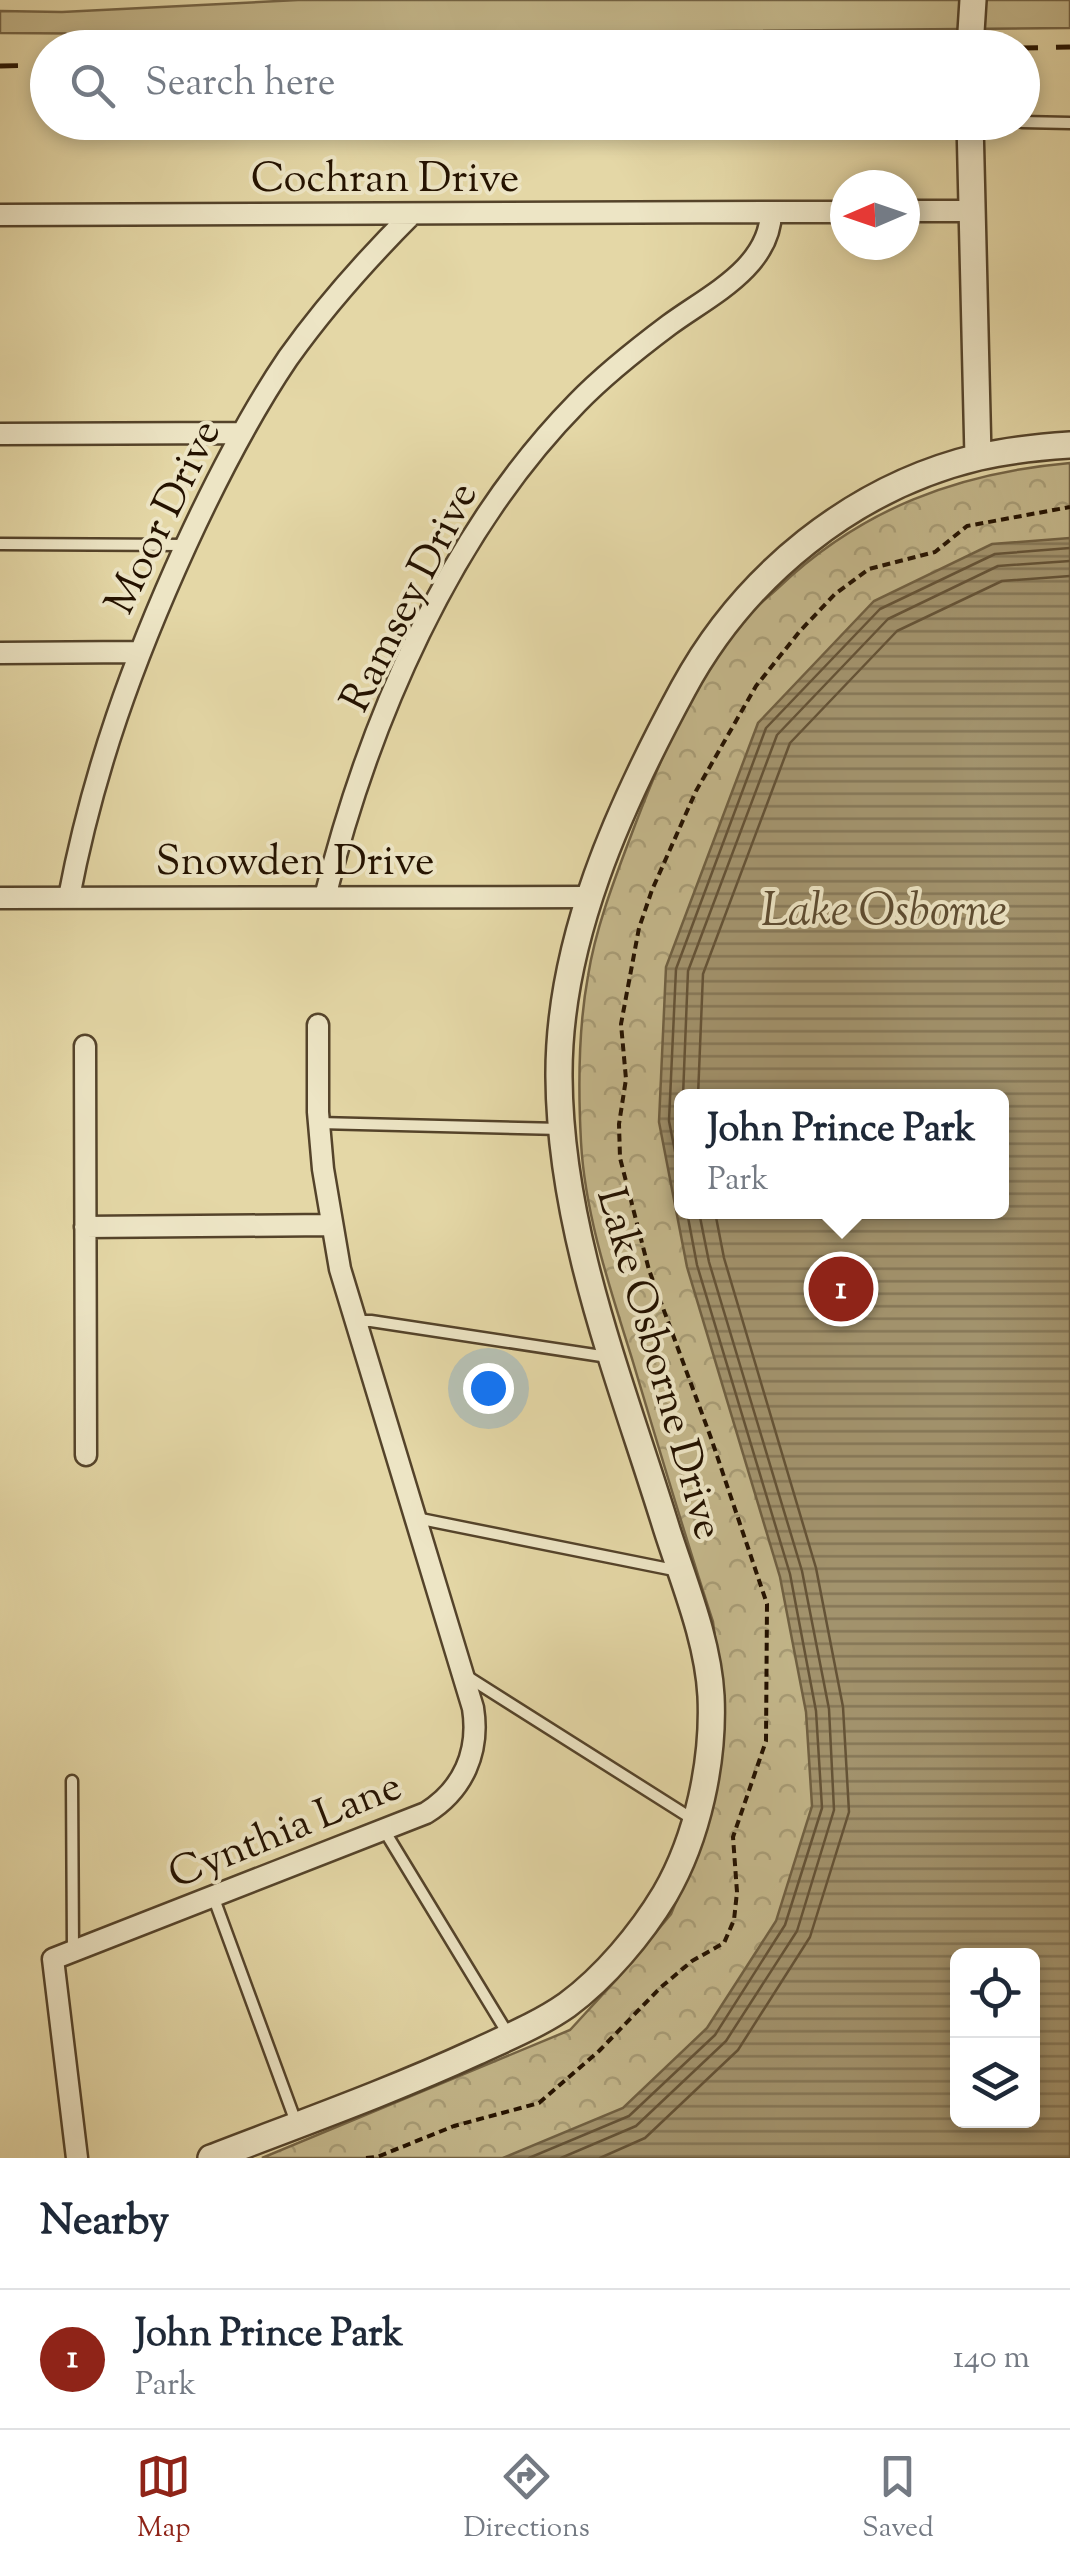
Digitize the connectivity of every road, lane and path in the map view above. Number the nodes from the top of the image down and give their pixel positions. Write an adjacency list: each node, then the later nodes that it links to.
1 (973, 0): 2 (street)
2 (971, 30)
3 (1040, 122): 4 (lane)
4 (1070, 123)
5 (970, 140): 7 (street)
6 (920, 211): 7 (street)
7 (971, 211): 15 (street)
8 (771, 212): 9 (street); 10 (street, Cochran Drive); 22 (street, Ramsey Drive)
9 (830, 212)
10 (412, 214): 11 (street, Cochran Drive); 12 (street, Moor Drive)
11 (0, 215)
12 (241, 433): 13 (street); 18 (street, Moor Drive)
13 (0, 434)
14 (1070, 445): 15 (street, Lake Osborne Drive)
15 (978, 457): 21 (street, Lake Osborne Drive)
16 (1070, 507): 46 (path)
17 (0, 544): 18 (lane)
18 (186, 545): 19 (street, Moor Drive)
19 (138, 652): 20 (street); 24 (street, Moor Drive)
20 (0, 653)
21 (589, 896): 22 (street, Snowden Drive); 28 (street, Lake Osborne Drive)
22 (325, 897): 24 (street, Snowden Drive)
23 (0, 898): 24 (street, Snowden Drive)
24 (69, 898)
25 (318, 1025): 27 (street, Cynthia Lane)
26 (85, 1046): 30 (street)
27 (319, 1123): 28 (lane); 29 (street, Cynthia Lane)
28 (562, 1130): 32 (street, Lake Osborne Drive)
29 (331, 1225): 30 (street); 31 (street, Cynthia Lane)
30 (85, 1226): 33 (street)
31 (356, 1321): 32 (lane); 34 (street, Cynthia Lane)
32 (614, 1358): 35 (street, Lake Osborne Drive)
33 (86, 1455)
34 (416, 1518): 35 (lane); 36 (street, Cynthia Lane)
35 (680, 1571): 38 (street, Lake Osborne Drive)
36 (462, 1674): 38 (lane); 39 (street, Cynthia Lane)
37 (72, 1781): 41 (lane)
38 (694, 1820): 42 (street, Lake Osborne Drive)
39 (384, 1830): 40 (street, Cynthia Lane); 42 (lane)
40 (213, 1896): 41 (street, Cynthia Lane); 43 (lane)
41 (74, 1951): 44 (street)
42 (509, 2036): 43 (street, Lake Osborne Drive)
43 (297, 2125): 45 (street, Lake Osborne Drive)
44 (77, 2158)
45 (211, 2158)
46 (366, 2158)

